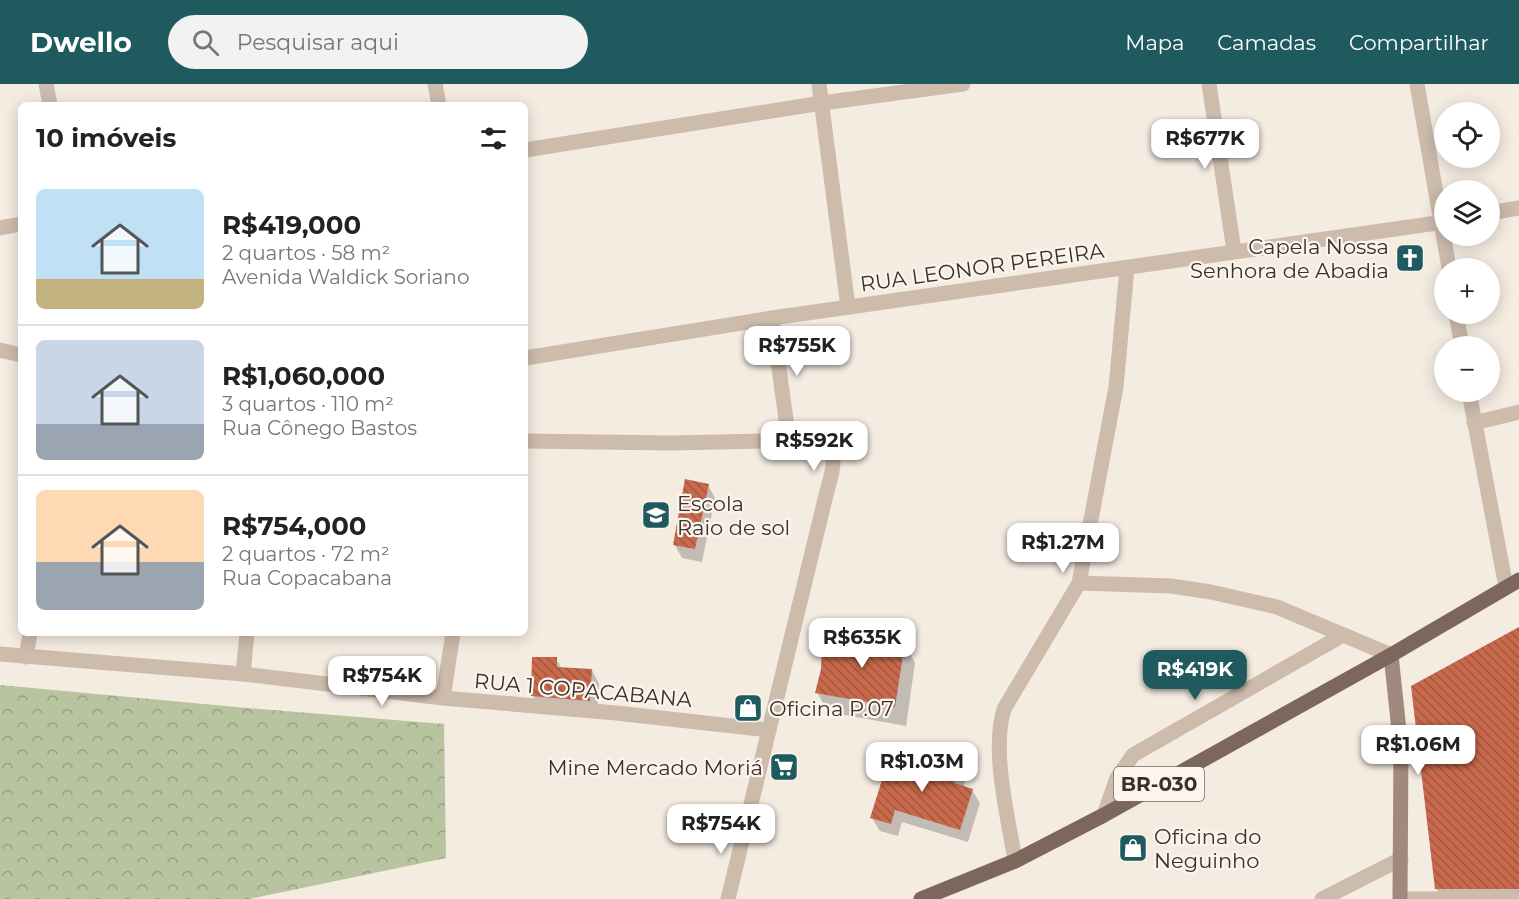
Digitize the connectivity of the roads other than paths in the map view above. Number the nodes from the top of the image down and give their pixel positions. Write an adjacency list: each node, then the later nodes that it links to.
1 (46, 84): 7 (street)
2 (435, 84): 8 (street)
3 (819, 84): 9 (street)
4 (963, 84): 9 (street)
5 (1209, 84): 17 (street)
6 (1417, 84): 11 (street)
7 (49, 102)
8 (438, 102)
9 (822, 103): 10 (street); 19 (street)
10 (528, 150)
11 (1435, 180)
12 (1519, 208): 13 (street)
13 (1500, 211)
14 (1434, 223): 17 (street, RUA LEONOR PEREIRA)
15 (18, 225): 16 (street)
16 (0, 228)
17 (1234, 250): 18 (street, RUA LEONOR PEREIRA)
18 (1127, 268): 19 (street, RUA LEONOR PEREIRA); 29 (street)
19 (848, 307): 20 (street, RUA LEONOR PEREIRA)
20 (772, 318): 23 (street, RUA LEONOR PEREIRA); 28 (street)
21 (0, 350): 22 (street)
22 (18, 354)
23 (528, 358)
24 (1471, 402): 26 (street)
25 (1519, 412): 26 (street)
26 (1474, 423): 30 (street)
27 (528, 441): 28 (street)
28 (789, 441): 40 (street)
29 (1079, 583): 31 (street); 43 (street)
30 (1512, 584): 36 (main road, BR-030)
31 (1343, 635): 36 (street); 41 (street)
32 (30, 636): 37 (street)
33 (247, 636): 38 (street)
34 (453, 636): 39 (street)
35 (0, 654): 37 (street, RUA 1 COPACABANA)
36 (1391, 655): 41 (main road, BR-030); 42 (street)
37 (26, 657): 38 (street, RUA 1 COPACABANA)
38 (243, 674): 39 (street, RUA 1 COPACABANA)
39 (443, 698): 40 (street, RUA 1 COPACABANA)
40 (768, 730): 44 (street)
41 (1104, 816): 43 (main road, BR-030)
42 (1401, 859): 46 (street); 47 (street)
43 (1015, 861): 45 (main road, BR-030)
44 (728, 899)
45 (921, 899)
46 (1322, 899)
47 (1400, 899)
48 (1410, 899): 49 (street)
49 (1519, 899)

